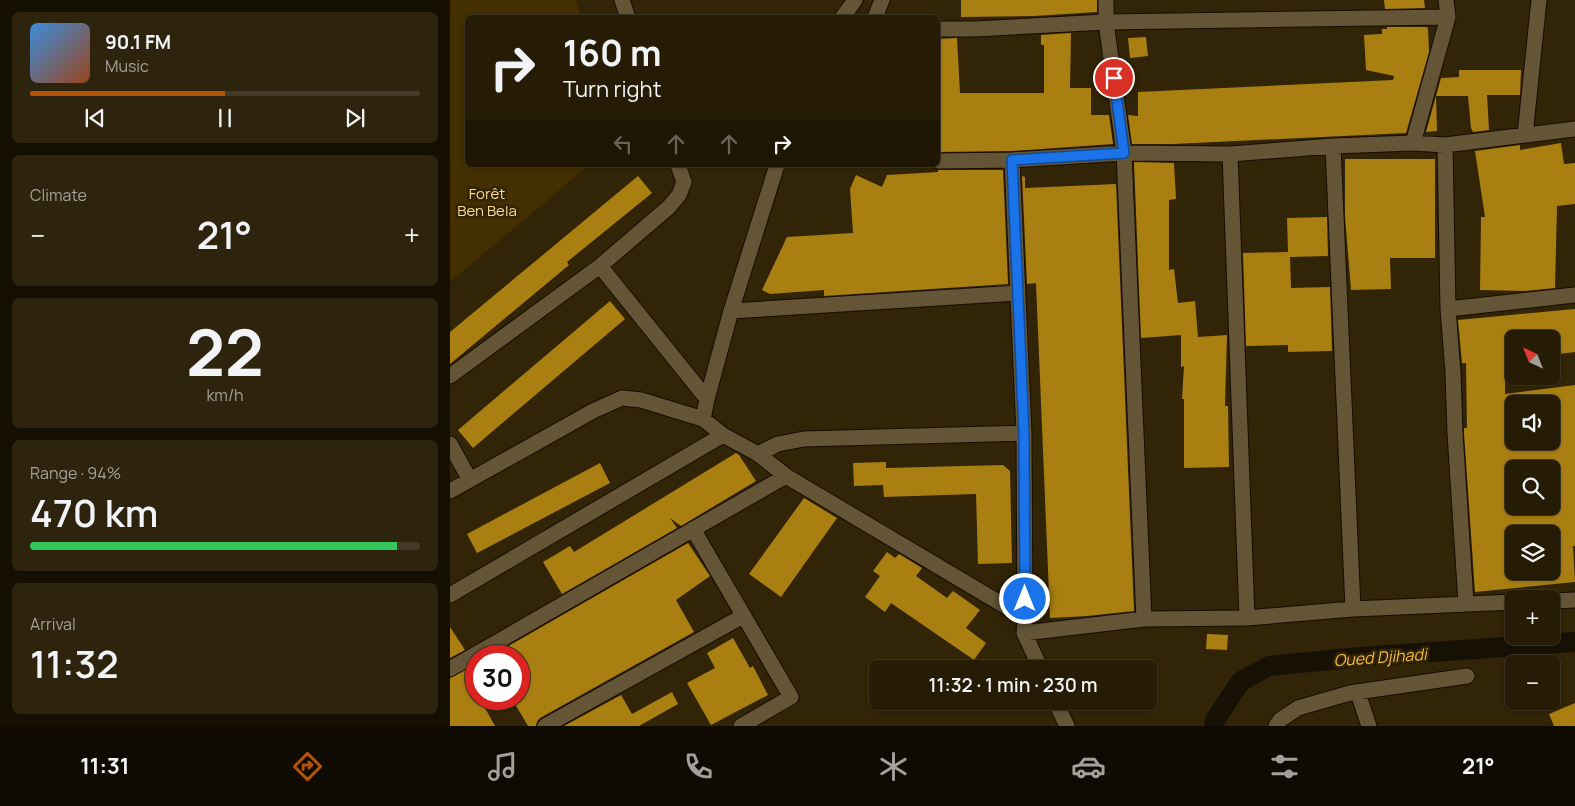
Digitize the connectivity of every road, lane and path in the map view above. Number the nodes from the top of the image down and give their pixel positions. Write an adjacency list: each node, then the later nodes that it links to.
1 (622, 0): 7 (street)
2 (855, 0): 8 (street)
3 (882, 0): 9 (street)
4 (1106, 0): 11 (street)
5 (1446, 0): 10 (street)
6 (1539, 0): 14 (street)
7 (627, 15)
8 (844, 15)
9 (876, 15)
10 (1448, 17): 11 (street); 15 (street)
11 (1106, 22): 12 (street); 18 (street)
12 (940, 29)
13 (1575, 128): 14 (street)
14 (1525, 135): 16 (street)
15 (1413, 143): 16 (street); 17 (street)
16 (1445, 145): 27 (street)
17 (1333, 146): 19 (street); 45 (street)
18 (1124, 153): 19 (street); 20 (street); 49 (street)
19 (1230, 154): 48 (street)
20 (1012, 160): 21 (street); 25 (street)
21 (940, 161)
22 (679, 167): 24 (street)
23 (776, 167): 28 (street)
24 (600, 266): 29 (street); 30 (street)
25 (1018, 293): 28 (street); 32 (street)
26 (1575, 296): 27 (street)
27 (1448, 308): 44 (street)
28 (731, 311): 30 (street)
29 (450, 376)
30 (707, 399): 31 (street)
31 (703, 419): 33 (street); 37 (street)
32 (1024, 433): 35 (street); 47 (street)
33 (723, 435): 35 (street); 40 (street)
34 (450, 444): 37 (street)
35 (758, 454): 36 (street)
36 (786, 476): 39 (street); 47 (street)
37 (470, 480): 38 (street)
38 (450, 491)
39 (693, 530): 46 (street); 52 (street)
40 (450, 596)
41 (1575, 600): 42 (street)
42 (1560, 601)
43 (1505, 602): 44 (street)
44 (1466, 603): 45 (street)
45 (1353, 609): 48 (street)
46 (744, 616): 56 (street); 57 (street)
47 (1025, 618): 50 (street)
48 (1247, 618): 49 (street)
49 (1144, 620): 50 (street)
50 (1024, 633): 51 (street)
51 (1036, 660)
52 (450, 669)
53 (1467, 676): 54 (street)
54 (1358, 693): 59 (street); 60 (street)
55 (1059, 710): 58 (street)
56 (545, 726)
57 (741, 726)
58 (1067, 726)
59 (1276, 726)
60 (1369, 726)

